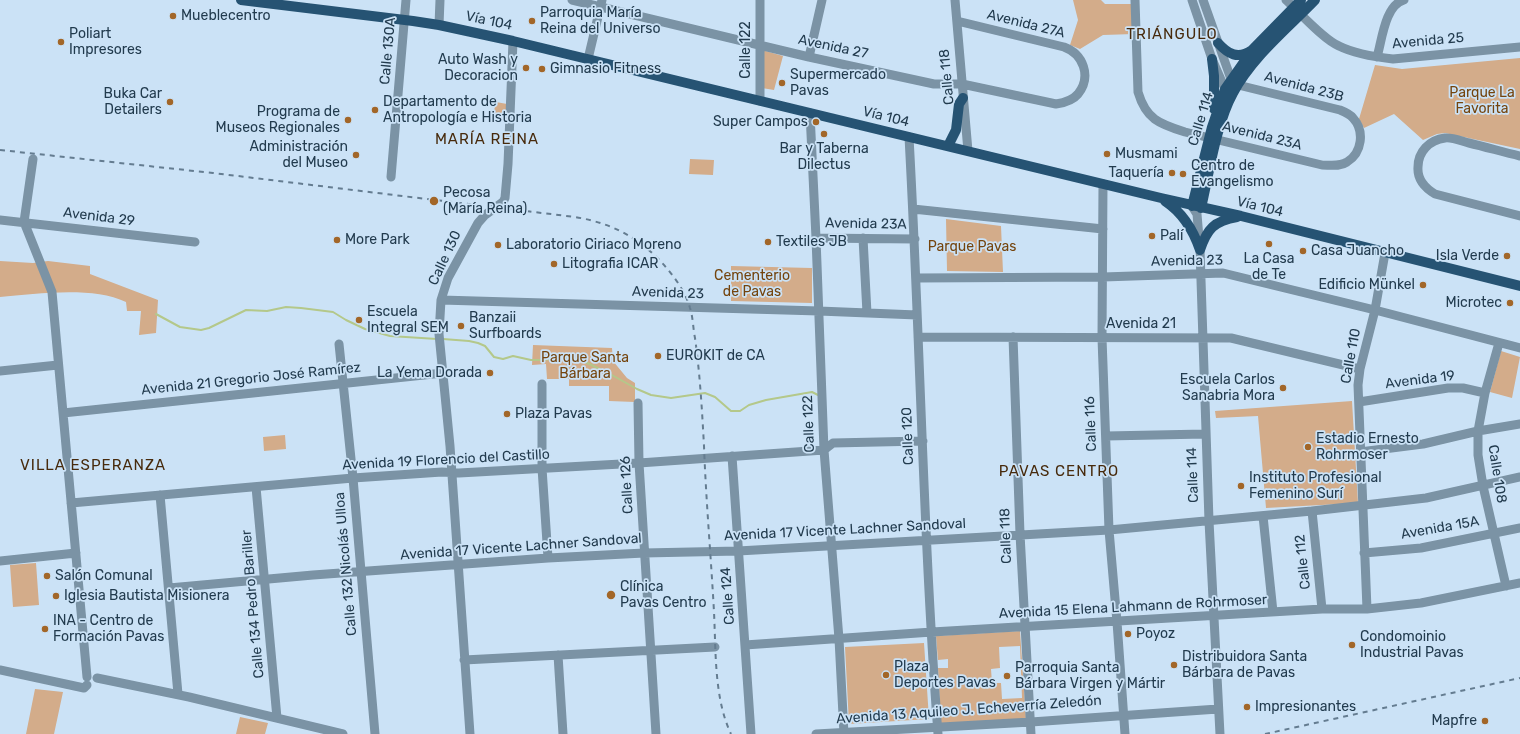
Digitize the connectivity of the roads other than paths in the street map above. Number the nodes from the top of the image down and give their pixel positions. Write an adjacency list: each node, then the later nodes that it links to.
1 (241, 0): 17 (main road, Vía 104)
2 (406, 0): 17 (street, Calle 130A)
3 (440, 0): 19 (street)
4 (572, 0): 15 (street, Avenida 27)
5 (760, 0): 22 (street, Calle 122)
6 (822, 0): 25 (street)
7 (955, 0): 18 (street, Calle 118)
8 (1135, 0): 36 (street, Avenida 23A)
9 (1192, 0): 28 (street)
10 (1203, 0): 21 (street)
11 (1286, 0): 16 (street, Avenida 25)
12 (1301, 0): 16 (main road)
13 (1315, 0): 16 (main road)
14 (1404, 0): 26 (street)
15 (601, 3): 22 (street, Avenida 27); 27 (street)
16 (1297, 11): 24 (main road); 26 (street, Avenida 25); 29 (main road)
17 (405, 20): 19 (main road, Vía 104); 43 (street, Calle 130A)
18 (957, 21): 30 (street, Calle 118); 31 (street, Avenida 27A)
19 (438, 25): 20 (main road, Vía 104)
20 (513, 41): 27 (main road, Vía 104); 63 (street, Calle 130)
21 (1218, 43): 24 (main road); 29 (street)
22 (760, 45): 25 (street, Avenida 27); 34 (street, Calle 122)
23 (1520, 47): 26 (street, Avenida 25)
24 (1253, 49): 29 (main road)
25 (809, 57): 30 (street, Avenida 27)
26 (1377, 57)
27 (588, 58): 34 (main road, Vía 104)
28 (1212, 59): 32 (street); 36 (main road)
29 (1234, 82): 32 (main road, Calle 114); 39 (street, Avenida 23B)
30 (962, 84): 31 (street, Avenida 27); 33 (street, Calle 118)
31 (1082, 86)
32 (1229, 91): 36 (main road, Calle 114)
33 (963, 98): 38 (main road); 40 (street, Calle 118)
34 (760, 100): 35 (main road, Vía 104)
35 (810, 113): 37 (main road, Vía 104); 53 (street, Calle 122)
36 (1213, 135): 39 (street, Avenida 23A); 47 (main road, Calle 114)
37 (909, 137): 38 (main road, Vía 104); 46 (street, Calle 120)
38 (948, 146): 40 (main road, Vía 104)
39 (1360, 148)
40 (968, 151): 44 (main road, Vía 104)
41 (1520, 156): 49 (street)
42 (33, 159): 51 (street)
43 (391, 177)
44 (1103, 184): 45 (main road, Vía 104); 52 (street, Calle 116)
45 (1161, 198): 47 (main road, Vía 104); 57 (main road)
46 (913, 209): 52 (street, Avenida 23A); 55 (street, Calle 120)
47 (1196, 209): 48 (main road, Vía 104); 57 (street, Calle 114)
48 (1241, 216): 57 (main road); 58 (main road, Vía 104)
49 (1520, 216)
50 (0, 220): 51 (street, Avenida 29)
51 (24, 222): 56 (street, Avenida 29); 75 (street)
52 (1103, 229): 60 (street, Calle 116)
53 (816, 238): 54 (street, Avenida 23A); 65 (street, Calle 122)
54 (863, 238): 55 (street, Avenida 23A); 66 (street)
55 (915, 239): 61 (street, Calle 120)
56 (195, 242)
57 (1200, 250): 59 (street, Calle 114)
58 (1385, 253): 62 (main road, Vía 104); 64 (street, Calle 110)
59 (1200, 274): 60 (street, Avenida 23); 64 (street, Avenida 23); 69 (street, Calle 114)
60 (1102, 277): 61 (street, Avenida 23); 71 (street, Calle 116)
61 (917, 278): 67 (street, Calle 120)
62 (1520, 286)
63 (441, 300): 65 (street, Avenida 23); 78 (street, Calle 130)
64 (1375, 310): 72 (street, Avenida 23); 76 (street, Calle 110)
65 (819, 311): 66 (street, Avenida 23); 90 (street, Calle 122)
66 (867, 313): 67 (street, Avenida 23)
67 (917, 315): 70 (street, Calle 120)
68 (1013, 337): 70 (street, Avenida 21); 71 (street, Avenida 21); 109 (street, Calle 118)
69 (1202, 337): 71 (street, Avenida 21); 76 (street, Avenida 21); 87 (street, Calle 114)
70 (918, 338): 89 (street, Calle 120)
71 (1102, 338): 88 (street, Calle 116)
72 (1499, 343): 74 (street, Avenida 23); 81 (street, Calle 108)
73 (339, 344): 79 (street, Calle 132 Nicolás Ulloa)
74 (1520, 348)
75 (58, 365): 77 (street); 84 (street)
76 (1360, 369): 82 (street, Calle 110)
77 (0, 371)
78 (443, 373): 79 (street, Avenida 21 Gregorio José Ramírez); 95 (street, Calle 130)
79 (343, 384): 84 (street, Avenida 21 Gregorio José Ramírez); 97 (street, Calle 132 Nicolás Ulloa)
80 (542, 384): 94 (street)
81 (1486, 393): 82 (street, Avenida 19); 86 (street, Calle 108)
82 (1358, 402): 91 (street, Calle 110)
83 (638, 403): 93 (street, Calle 126)
84 (63, 413): 101 (street)
85 (1520, 424): 86 (street)
86 (1478, 431): 91 (street); 98 (street, Calle 108)
87 (1205, 434): 88 (street); 105 (street, Calle 114)
88 (1106, 436): 107 (street, Calle 116)
89 (923, 441): 90 (street); 110 (street, Calle 120)
90 (824, 450): 92 (street, Avenida 19 Florencio del Castillo); 111 (street, Calle 122)
91 (1360, 452): 102 (street, Calle 110)
92 (732, 456): 93 (street, Avenida 19 Florencio del Castillo); 112 (street, Calle 124)
93 (639, 463): 94 (street, Avenida 19 Florencio del Castillo); 114 (street, Calle 126)
94 (542, 468): 95 (street, Avenida 19 Florencio del Castillo); 116 (street)
95 (451, 473): 97 (street, Avenida 19 Florencio del Castillo); 118 (street, Calle 130)
96 (1520, 477): 98 (street, Avenida 17 Vicente Lachner Sandoval)
97 (353, 478): 99 (street, Avenida 19 Florencio del Castillo); 119 (street, Calle 132 Nicolás Ulloa)
98 (1483, 486): 102 (street, Avenida 17 Vicente Lachner Sandoval); 108 (street, Calle 108)
99 (256, 487): 100 (street, Avenida 19 Florencio del Castillo); 120 (street, Calle 134 Pedro Bariller)
100 (160, 495): 101 (street, Avenida 19 Florencio del Castillo); 123 (street)
101 (71, 503): 113 (street)
102 (1362, 506): 103 (street, Avenida 17 Vicente Lachner Sandoval); 115 (street, Calle 110)
103 (1312, 511): 104 (street, Avenida 17 Vicente Lachner Sandoval); 124 (street, Calle 112)
104 (1263, 516): 105 (street, Avenida 17 Vicente Lachner Sandoval); 126 (street)
105 (1209, 521): 107 (street, Avenida 17 Vicente Lachner Sandoval); 127 (street, Calle 114)
106 (1520, 528): 108 (street, Avenida 15A)
107 (1109, 530): 109 (street, Avenida 17 Vicente Lachner Sandoval); 128 (street, Calle 116)
108 (1494, 533): 115 (street, Avenida 15A); 122 (street, Calle 108)
109 (1020, 534): 110 (street, Avenida 17 Vicente Lachner Sandoval); 129 (street, Calle 118)
110 (926, 540): 111 (street, Avenida 17 Vicente Lachner Sandoval); 130 (street, Calle 120)
111 (831, 545): 112 (street, Avenida 17 Vicente Lachner Sandoval); 131 (street, Calle 122)
112 (738, 551): 114 (street, Avenida 17 Vicente Lachner Sandoval); 132 (street, Calle 124)
113 (76, 553): 117 (street); 138 (street)
114 (644, 553): 116 (street, Avenida 17 Vicente Lachner Sandoval); 134 (street, Calle 126)
115 (1364, 553): 125 (street, Calle 110)
116 (548, 558): 118 (street, Avenida 17 Vicente Lachner Sandoval)
117 (0, 561)
118 (459, 565): 119 (street, Avenida 17 Vicente Lachner Sandoval); 136 (street, Calle 130)
119 (361, 571): 120 (street, Avenida 17 Vicente Lachner Sandoval); 147 (street, Calle 132 Nicolás Ulloa)
120 (265, 579): 123 (street, Avenida 17 Vicente Lachner Sandoval); 142 (street, Calle 134 Pedro Bariller)
121 (1520, 583): 122 (street, Avenida 15 Elena Lahmann de Rohrmoser)
122 (1506, 586): 125 (street, Avenida 15 Elena Lahmann de Rohrmoser)
123 (169, 588): 139 (street)
124 (1322, 609): 125 (street, Avenida 15 Elena Lahmann de Rohrmoser); 126 (street, Avenida 15 Elena Lahmann de Rohrmoser)
125 (1367, 609)
126 (1272, 612): 127 (street, Avenida 15 Elena Lahmann de Rohrmoser)
127 (1214, 616): 128 (street, Avenida 15 Elena Lahmann de Rohrmoser); 140 (street, Calle 114)
128 (1117, 622): 129 (street, Avenida 15 Elena Lahmann de Rohrmoser); 141 (street, Calle 116)
129 (1024, 628): 130 (street, Avenida 15 Elena Lahmann de Rohrmoser); 143 (street, Calle 118)
130 (932, 632): 131 (street, Avenida 15 Elena Lahmann de Rohrmoser); 144 (street, Calle 120)
131 (839, 638): 132 (street, Avenida 15 Elena Lahmann de Rohrmoser); 145 (street, Calle 122)
132 (745, 645): 151 (street, Calle 124)
133 (716, 647): 134 (street)
134 (650, 650): 135 (street); 150 (street, Calle 126)
135 (558, 655): 136 (street); 149 (street)
136 (464, 660): 148 (street, Calle 130)
137 (0, 670): 138 (street)
138 (87, 681): 139 (street)
139 (178, 694): 142 (street)
140 (1218, 709): 141 (street, Avenida 13 Aquileo J. Echeverría Zeledón); 155 (street, Calle 114)
141 (1124, 714): 143 (street, Avenida 13 Aquileo J. Echeverría Zeledón); 154 (street, Calle 116)
142 (277, 718): 146 (street)
143 (1030, 722): 144 (street, Avenida 13 Aquileo J. Echeverría Zeledón); 153 (street, Calle 118)
144 (938, 730): 145 (street, Avenida 13 Aquileo J. Echeverría Zeledón)
145 (844, 733): 152 (street, Avenida 13 Aquileo J. Echeverría Zeledón)
146 (343, 734)
147 (375, 734)
148 (470, 734)
149 (563, 734)
150 (656, 734)
151 (750, 734)
152 (816, 734)
153 (1031, 734)
154 (1125, 734)
155 (1220, 734)

